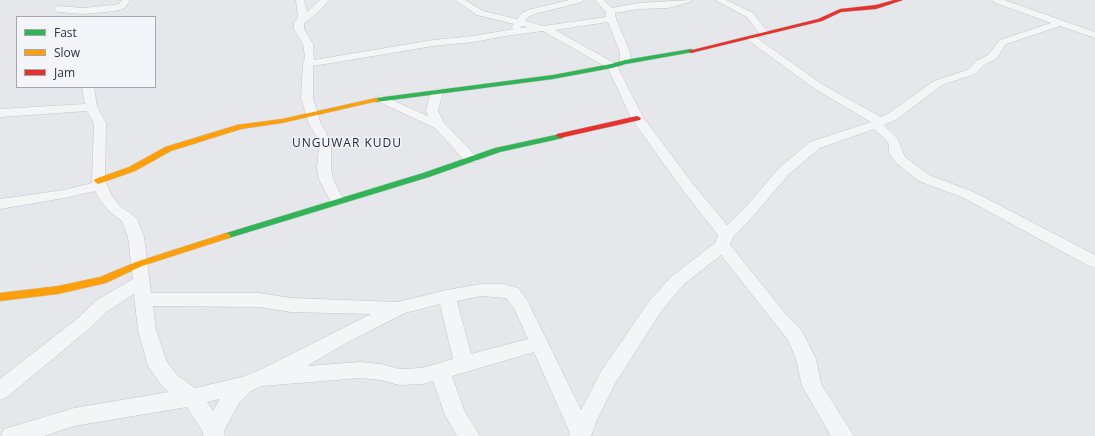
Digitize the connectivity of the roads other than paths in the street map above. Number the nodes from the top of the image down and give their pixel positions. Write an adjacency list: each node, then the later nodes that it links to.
1 (126, 0): 11 (street)
2 (300, 0): 13 (street)
3 (325, 0): 13 (street)
4 (458, 0): 14 (street)
5 (579, 0): 14 (street)
6 (599, 0): 12 (street)
7 (687, 0): 12 (street)
8 (719, 0): 18 (street)
9 (900, 0): 18 (street)
10 (996, 0): 15 (street)
11 (67, 1)
12 (610, 15): 16 (street); 21 (street)
13 (303, 18): 22 (street)
14 (519, 22): 16 (street); 17 (street)
15 (1059, 23): 19 (street); 31 (street)
16 (546, 29): 17 (street); 23 (street)
17 (511, 32): 22 (street)
18 (764, 34): 20 (street)
19 (1095, 35)
20 (751, 38): 21 (street); 31 (street)
21 (625, 62): 23 (street)
22 (308, 64): 29 (street)
23 (612, 66): 25 (street); 30 (street)
24 (88, 88): 27 (street)
25 (437, 92): 26 (street); 32 (street)
26 (381, 99): 29 (street); 32 (street)
27 (91, 107): 28 (street); 34 (street)
28 (0, 113)
29 (312, 114): 34 (street); 35 (street)
30 (637, 118): 33 (street); 37 (street)
31 (878, 123): 37 (street); 38 (street)
32 (439, 125): 33 (street)
33 (471, 159): 35 (street)
34 (98, 184): 36 (street); 39 (street)
35 (337, 201): 39 (street)
36 (0, 204)
37 (724, 240): 51 (street); 54 (street)
38 (1095, 262)
39 (140, 272): 41 (street); 42 (street); 48 (street)
40 (447, 296): 43 (street); 44 (street); 45 (street)
41 (0, 297)
42 (143, 299): 43 (street); 49 (street)
43 (400, 308): 47 (street)
44 (540, 343): 45 (street); 51 (street)
45 (464, 364): 46 (street)
46 (440, 371): 47 (street); 53 (street)
47 (252, 382): 49 (street); 50 (street)
48 (0, 392)
49 (192, 397): 50 (street); 52 (street)
50 (213, 433)
51 (581, 434)
52 (12, 436)
53 (469, 436)
54 (843, 436)

